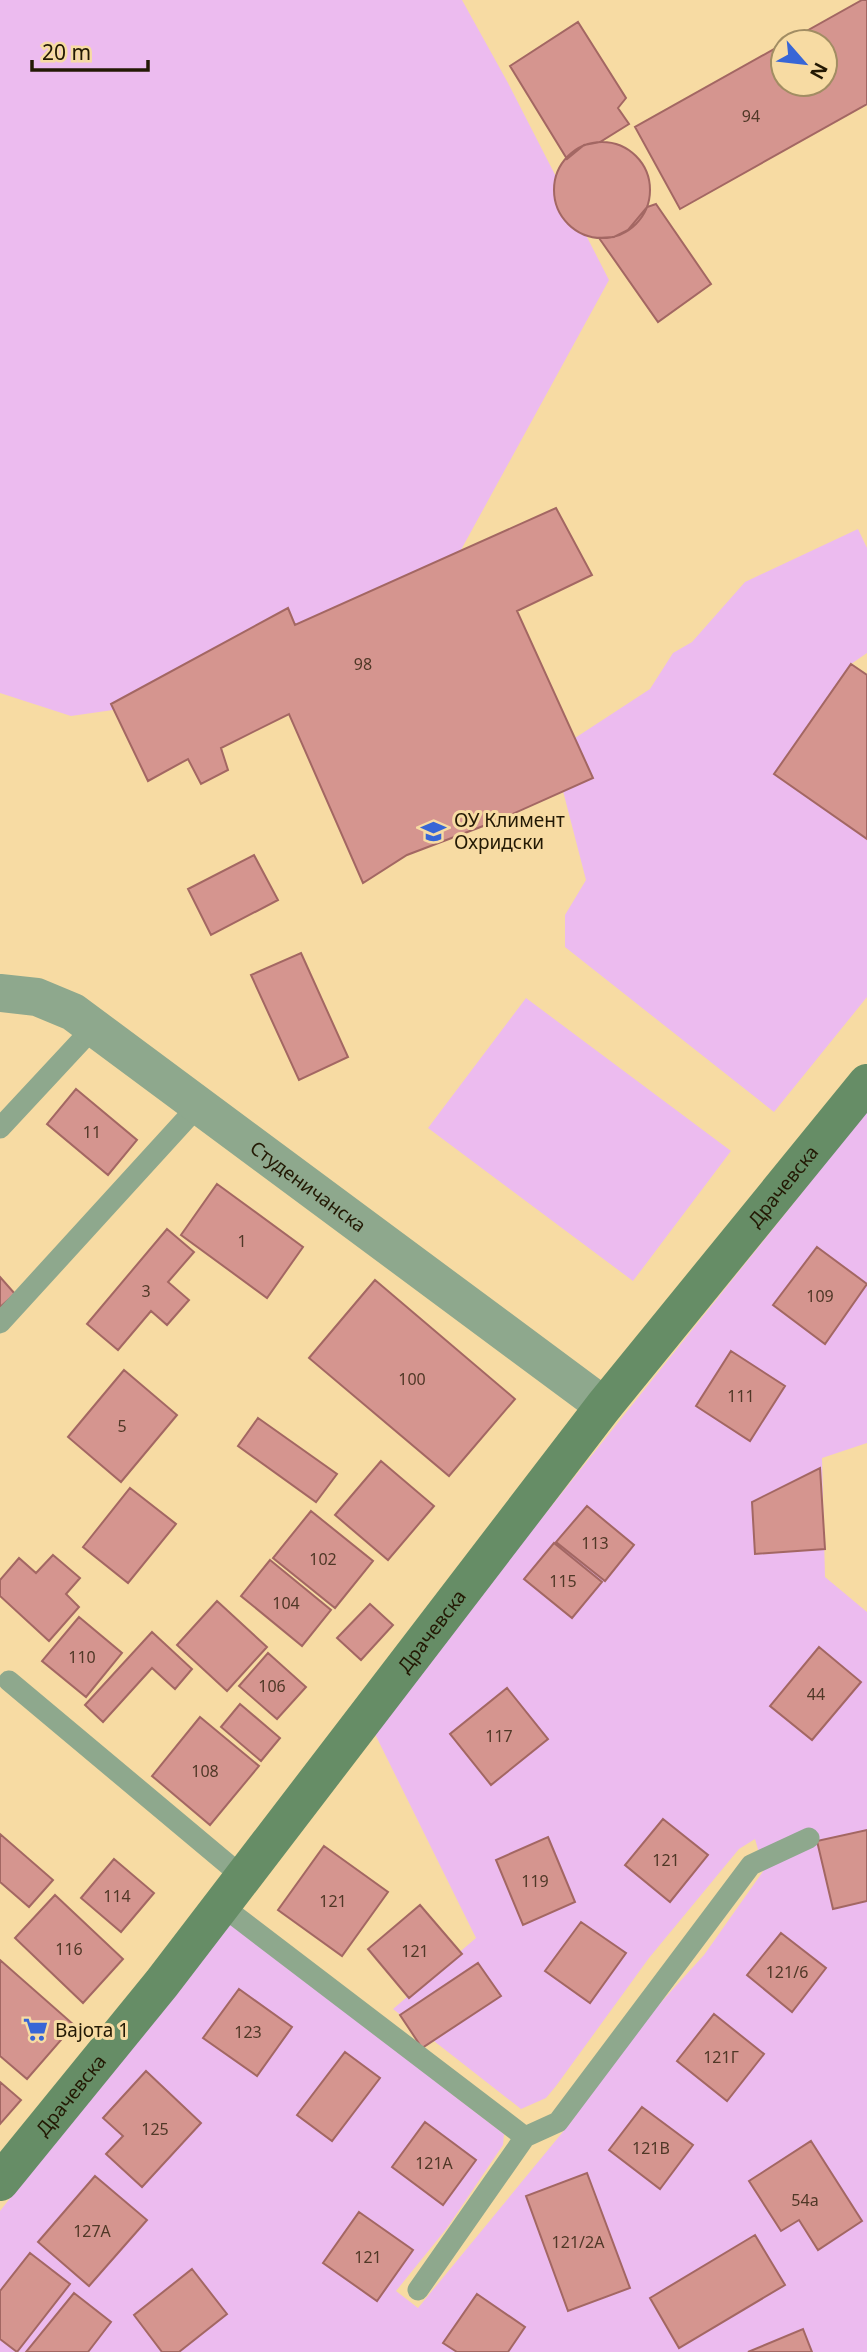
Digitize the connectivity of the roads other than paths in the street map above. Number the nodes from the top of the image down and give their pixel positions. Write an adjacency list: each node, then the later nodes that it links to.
1 (0, 993): 2 (street, Студеничанска)
2 (94, 1027): 4 (street, Студеничанска); 5 (lane)
3 (867, 1083): 7 (main road, Драчевска)
4 (199, 1105): 6 (lane); 7 (street, Студеничанска)
5 (0, 1128)
6 (0, 1323)
7 (604, 1406): 10 (main road, Драчевска)
8 (9, 1681): 10 (lane)
9 (809, 1838): 11 (lane)
10 (232, 1891): 11 (lane); 12 (main road, Драчевска)
11 (525, 2137): 13 (lane)
12 (0, 2182)
13 (418, 2290)

